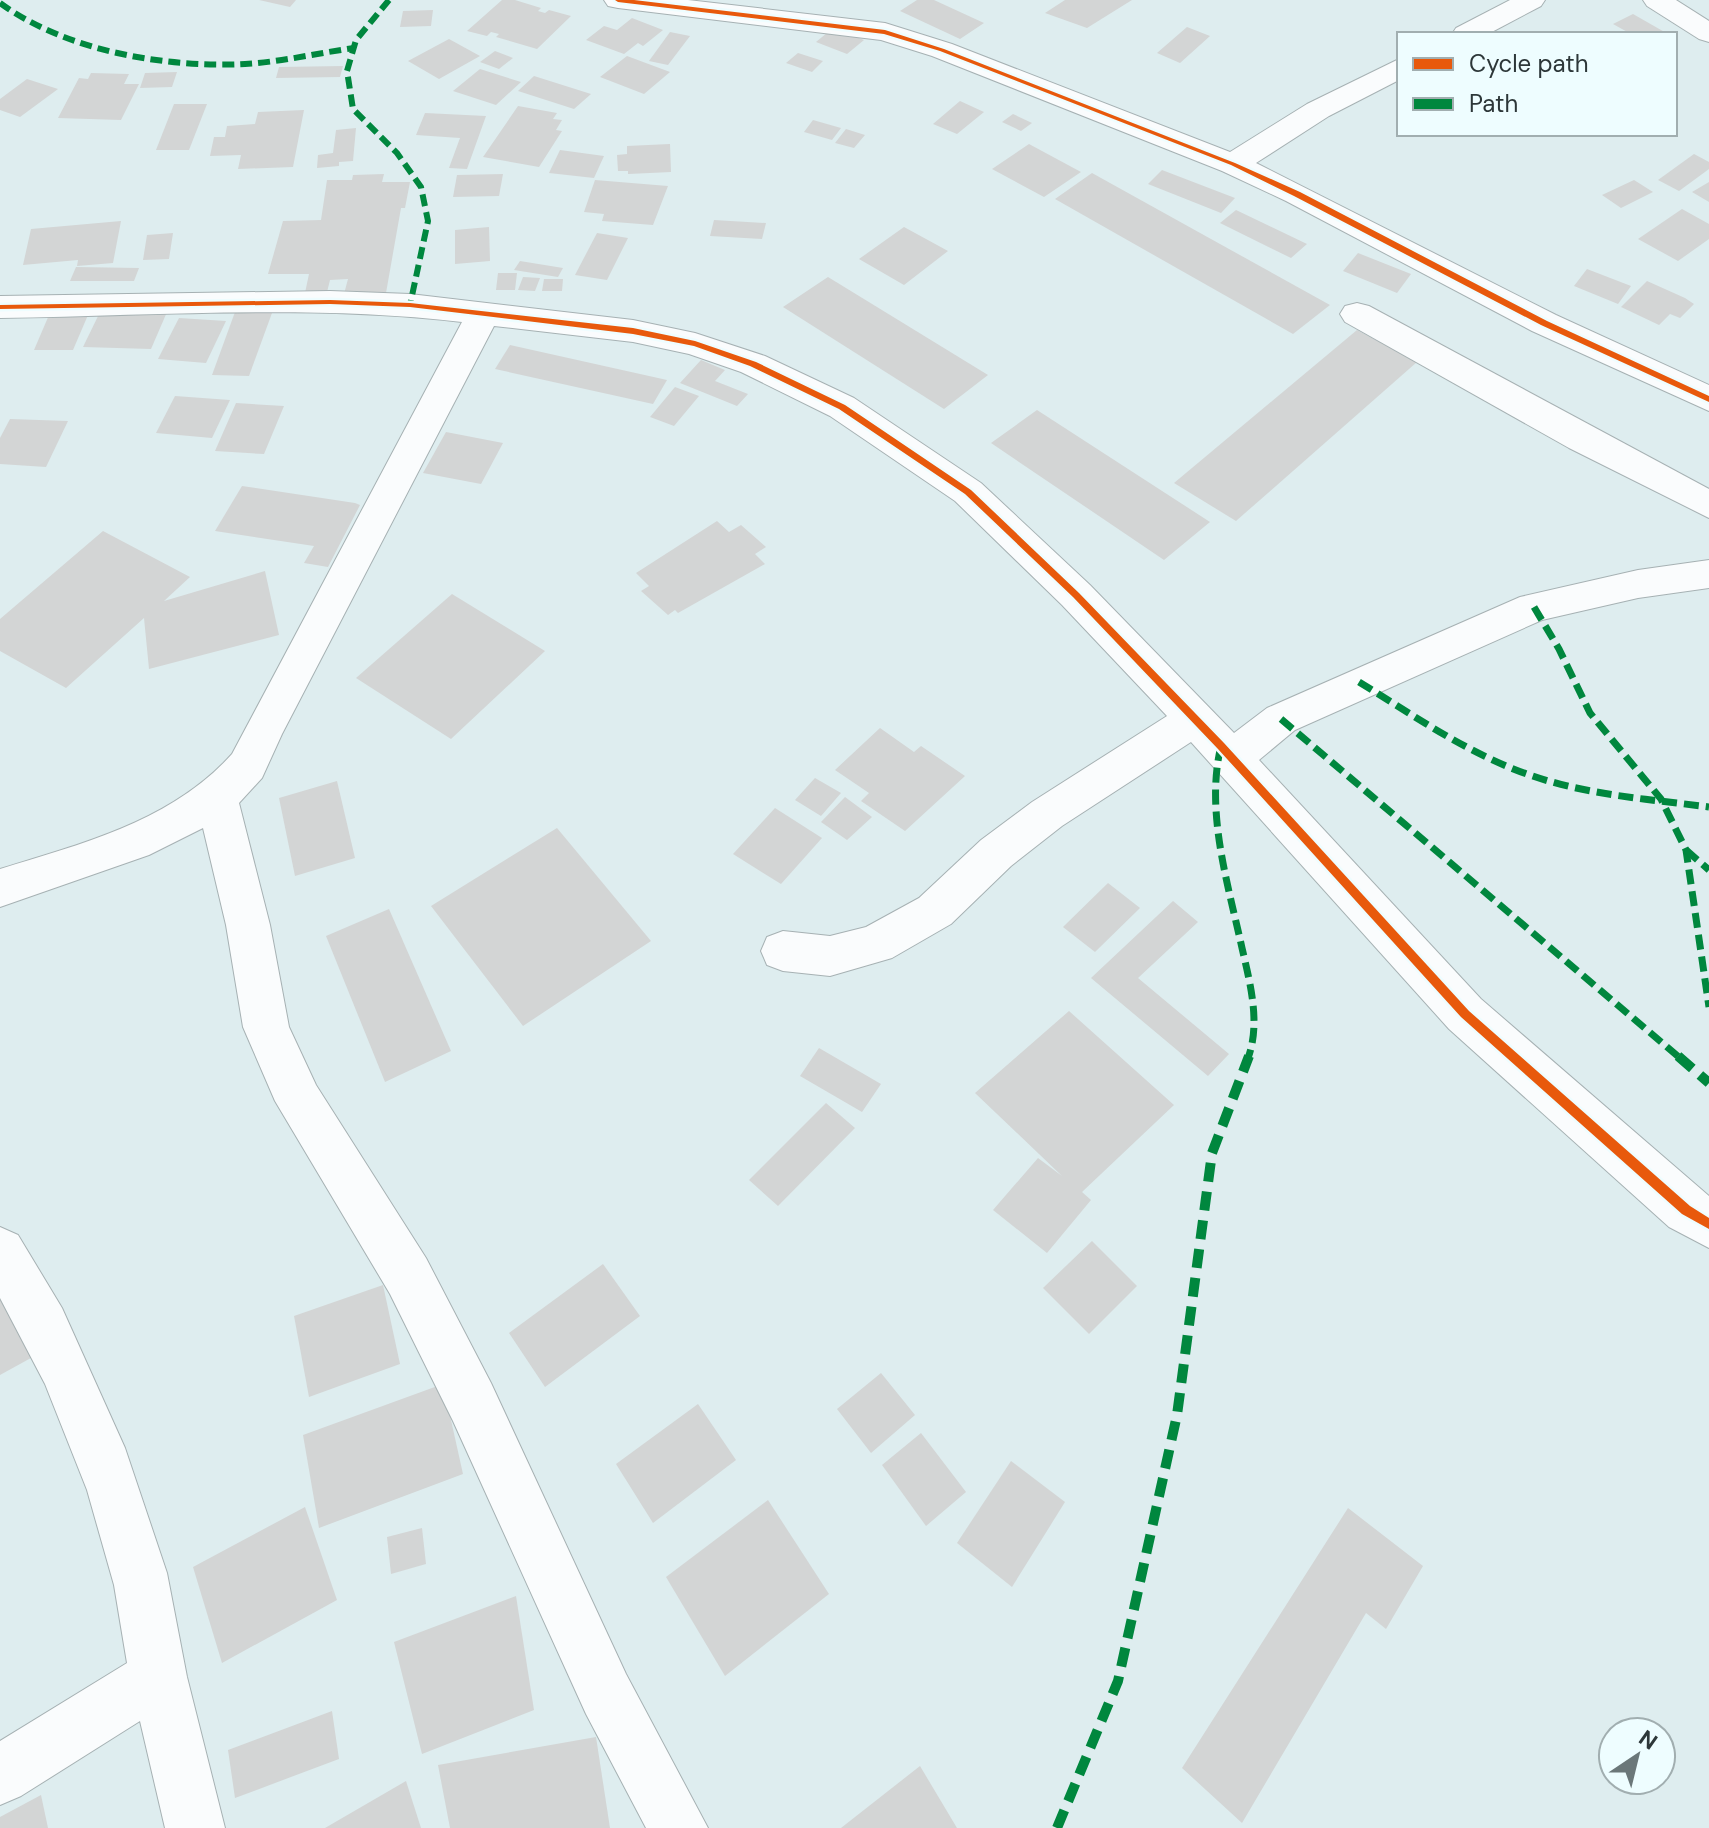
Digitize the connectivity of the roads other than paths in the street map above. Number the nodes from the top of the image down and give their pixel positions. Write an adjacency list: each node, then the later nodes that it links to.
1 (618, 0): 7 (street)
2 (1531, 0): 5 (street)
3 (1657, 0): 4 (street)
4 (1707, 31)
5 (1470, 32)
6 (1397, 69): 7 (street)
7 (1233, 164): 11 (street)
8 (0, 307): 9 (street)
9 (483, 314): 14 (street); 16 (street)
10 (1357, 314): 12 (street)
11 (1709, 399)
12 (1709, 505)
13 (1709, 574): 15 (street)
14 (1194, 719): 15 (street); 18 (street)
15 (1231, 759): 19 (street)
16 (217, 797): 17 (street); 24 (street)
17 (0, 888)
18 (783, 951)
19 (1709, 1224)
20 (0, 1252): 21 (street)
21 (159, 1676): 22 (street); 23 (street)
22 (0, 1775)
23 (195, 1828)
24 (678, 1828)

